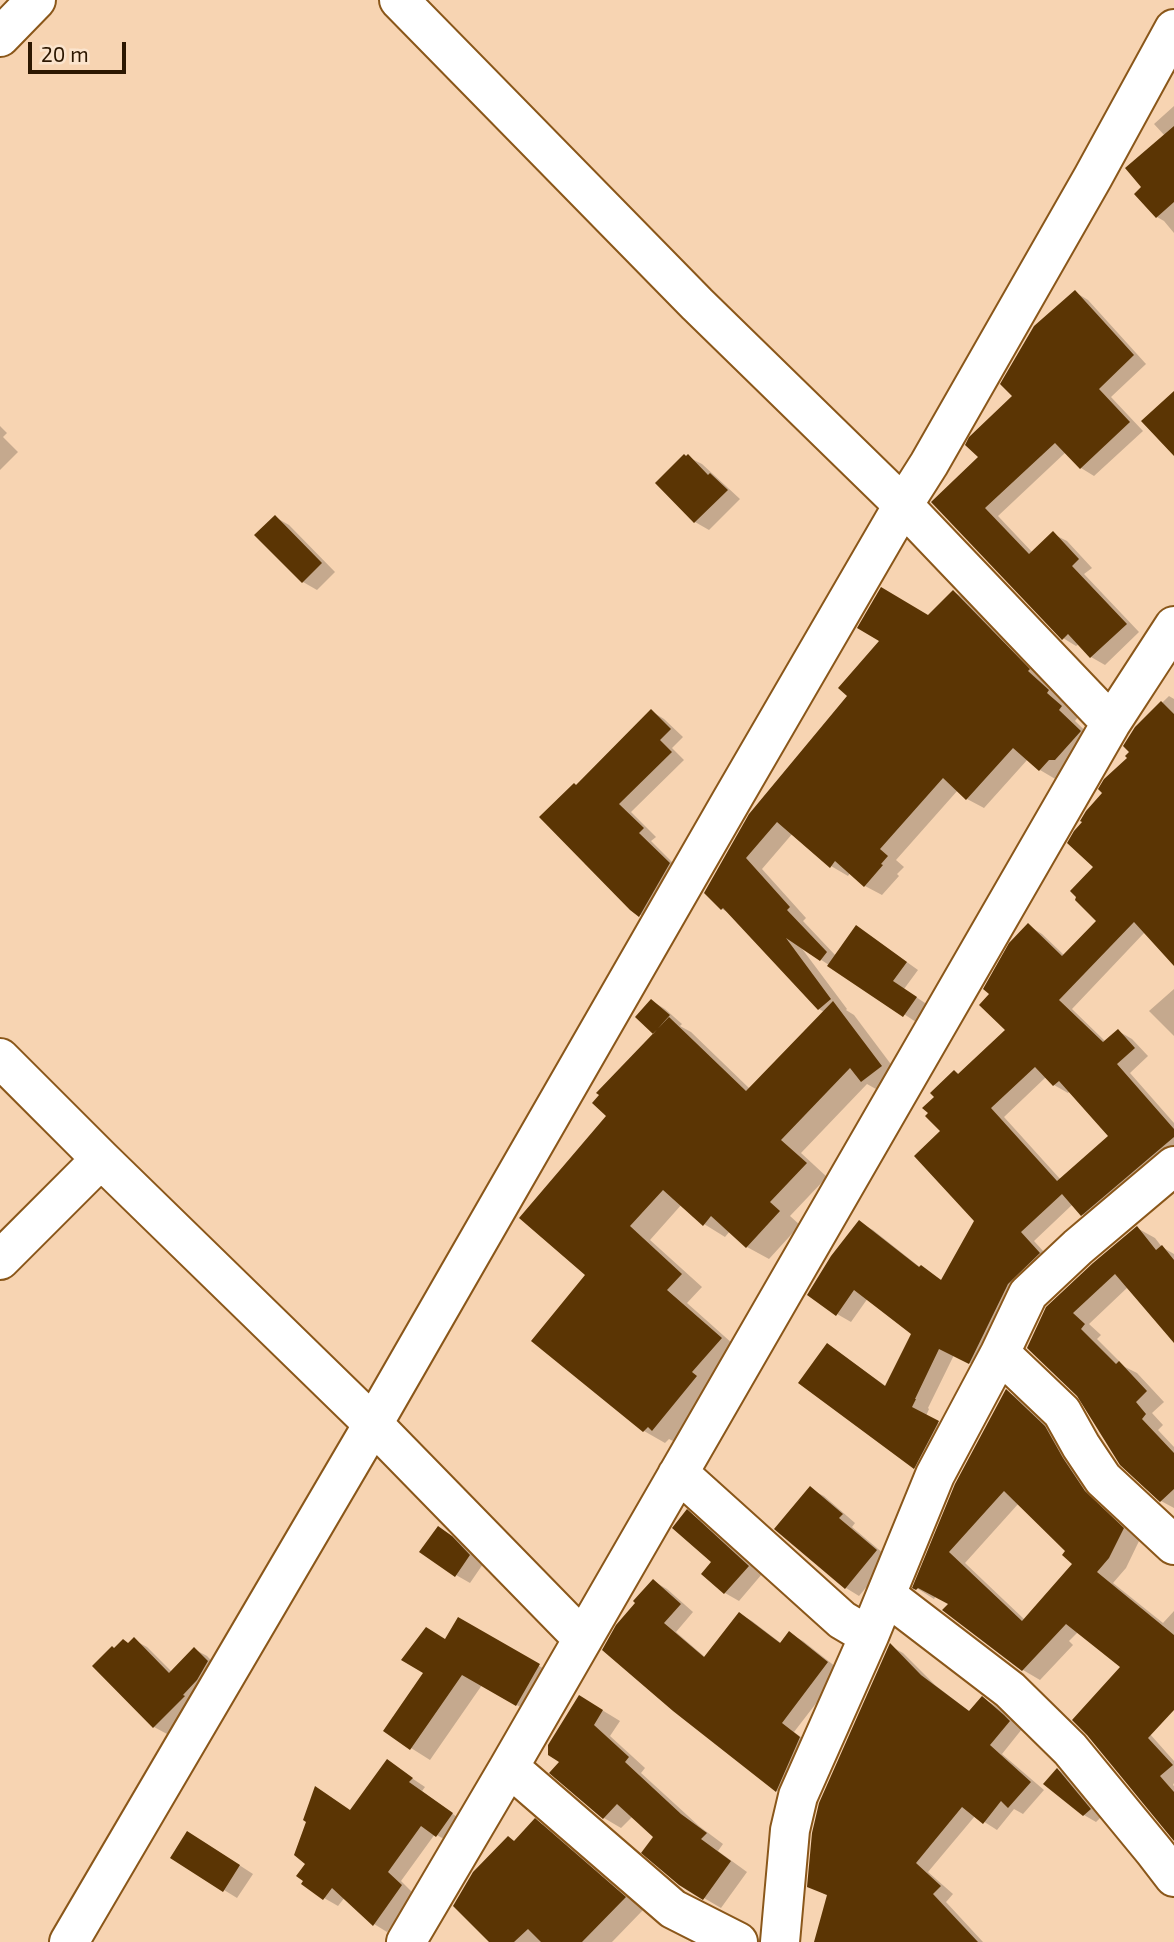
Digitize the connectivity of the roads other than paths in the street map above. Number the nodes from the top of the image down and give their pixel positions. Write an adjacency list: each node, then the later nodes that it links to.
1 (36, 0): 4 (street)
2 (399, 0): 5 (street)
3 (1174, 29): 5 (street)
4 (0, 37)
5 (903, 505): 7 (street); 13 (street)
6 (1174, 626): 7 (street)
7 (1111, 723): 14 (street)
8 (0, 1058): 9 (street)
9 (100, 1159): 11 (street); 13 (street)
10 (1174, 1166): 12 (street)
11 (0, 1260)
12 (1000, 1353): 15 (street); 16 (street)
13 (373, 1424): 18 (street); 21 (street)
14 (677, 1475): 17 (street); 18 (street)
15 (1174, 1545)
16 (886, 1595): 17 (street); 20 (street)
17 (869, 1636): 24 (street)
18 (582, 1638): 19 (street)
19 (509, 1767): 22 (street); 23 (street)
20 (1169, 1856)
21 (69, 1942)
22 (406, 1942)
23 (738, 1942)
24 (779, 1942)

